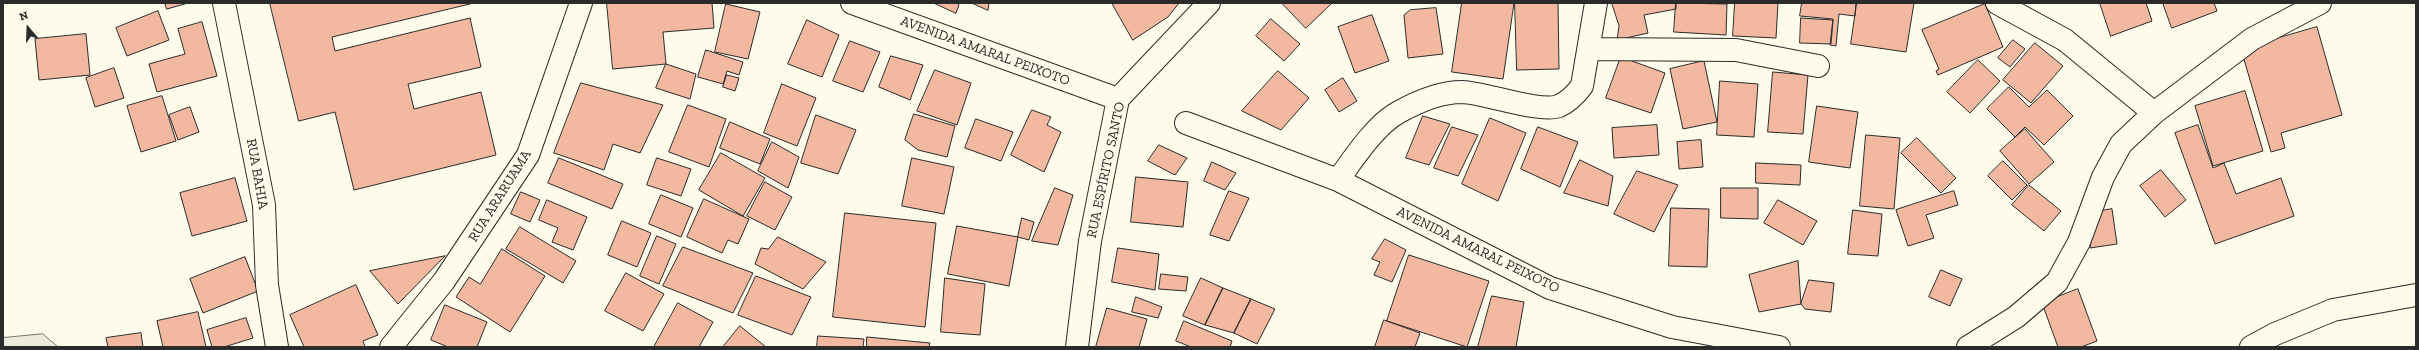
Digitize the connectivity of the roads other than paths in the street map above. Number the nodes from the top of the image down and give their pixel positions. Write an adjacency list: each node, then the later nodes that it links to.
1 (224, 3): 15 (street, RUA BAHIA)
2 (581, 3): 16 (street, RUA ARARUAMA)
3 (852, 3): 10 (street, AVENIDA AMARAL PEIXOTO)
4 (1208, 3): 10 (street, RUA ESPÍRITO SANTO)
5 (1596, 3): 8 (street)
6 (1996, 3): 11 (street)
7 (2320, 3): 11 (street)
8 (1589, 49): 9 (street); 13 (street)
9 (1818, 66)
10 (1118, 99): 17 (street, RUA ESPÍRITO SANTO)
11 (2154, 113): 19 (street)
12 (1186, 124): 13 (street, AVENIDA AMARAL PEIXOTO)
13 (1338, 180): 18 (street, AVENIDA AMARAL PEIXOTO)
14 (2416, 295): 20 (street)
15 (277, 347)
16 (391, 347)
17 (1077, 347)
18 (1780, 347)
19 (1968, 347)
20 (2251, 347)

